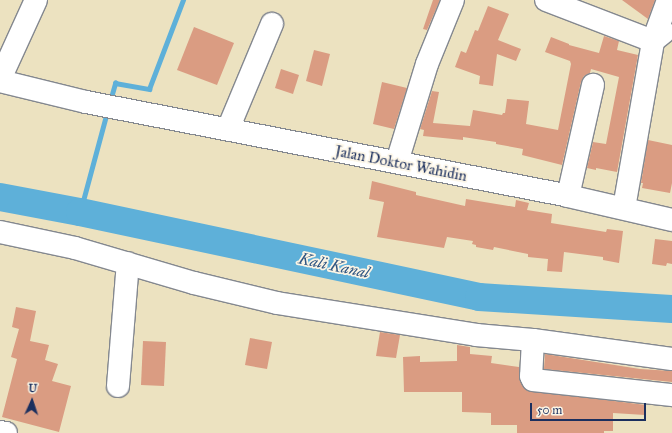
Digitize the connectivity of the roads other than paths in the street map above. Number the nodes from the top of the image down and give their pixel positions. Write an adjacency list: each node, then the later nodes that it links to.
1 (36, 0): 8 (street)
2 (453, 0): 11 (street)
3 (546, 0): 7 (street)
4 (668, 0): 7 (street)
5 (272, 24): 10 (street)
6 (672, 25): 7 (street)
7 (653, 41): 13 (street)
8 (0, 80): 10 (street, Jalan Doktor Wahidin)
9 (593, 85): 12 (street)
10 (228, 130): 11 (street, Jalan Doktor Wahidin)
11 (397, 162): 12 (street, Jalan Doktor Wahidin)
12 (568, 196): 13 (street, Jalan Doktor Wahidin)
13 (624, 208): 14 (street, Jalan Doktor Wahidin)
14 (672, 220)
15 (0, 232): 16 (street)
16 (128, 263): 17 (street); 19 (street)
17 (533, 340): 18 (street); 20 (street)
18 (672, 359)
19 (118, 386)
20 (672, 395)
21 (0, 432): 22 (street)
22 (6, 433)

